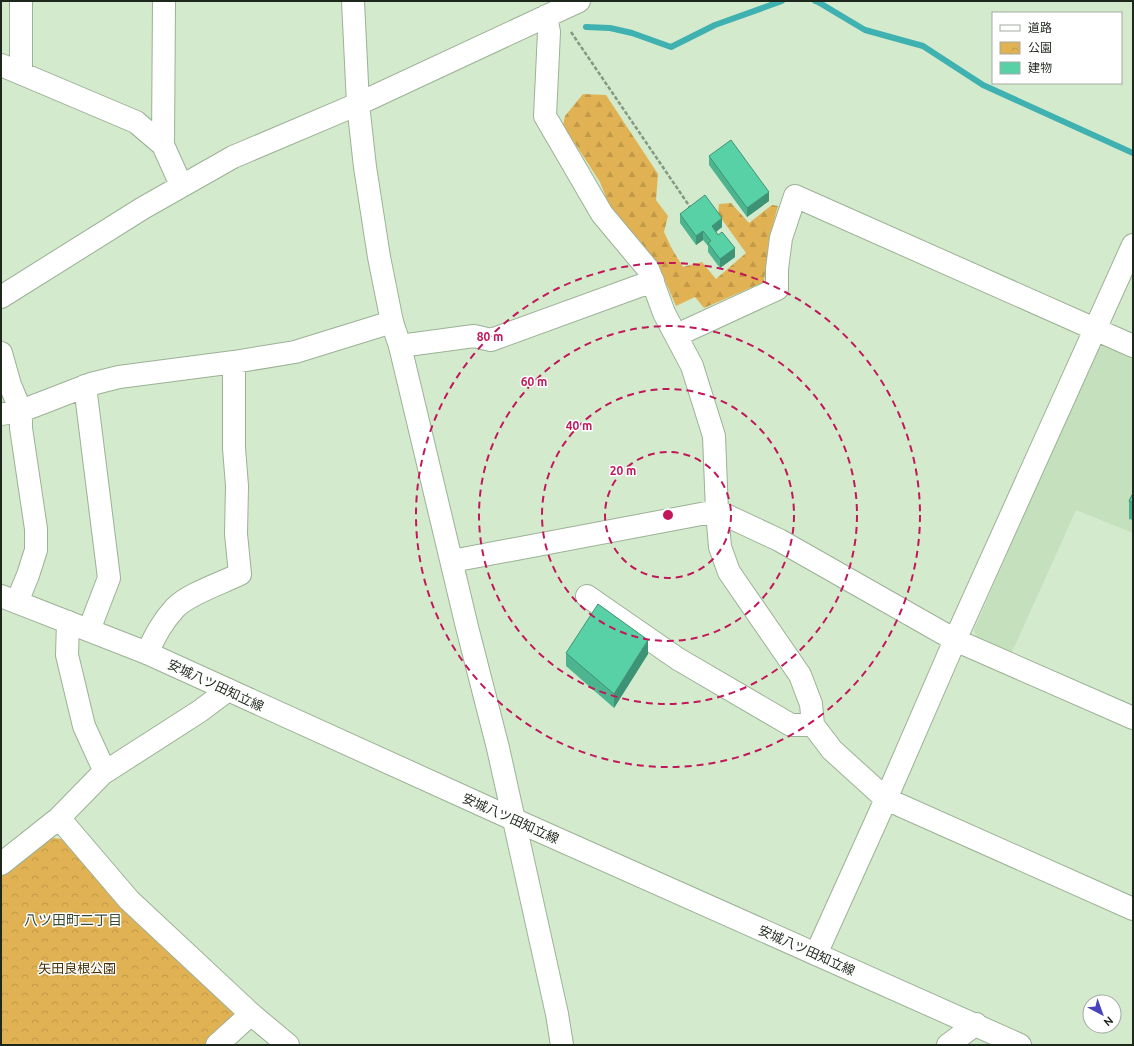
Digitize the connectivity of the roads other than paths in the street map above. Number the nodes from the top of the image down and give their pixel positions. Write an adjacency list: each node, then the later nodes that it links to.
1 (21, 1): 6 (street)
2 (164, 1): 8 (street)
3 (353, 1): 7 (street)
4 (580, 1): 5 (street)
5 (548, 11): 7 (street); 11 (street)
6 (11, 69): 8 (street)
7 (358, 104): 9 (street); 13 (street)
8 (163, 145): 9 (street)
9 (181, 185): 12 (street)
10 (1133, 245): 14 (street)
11 (653, 281): 15 (street); 16 (street)
12 (1, 297)
13 (392, 322): 16 (street); 19 (street)
14 (1095, 329): 15 (street); 17 (street); 28 (street)
15 (677, 335): 22 (street)
16 (400, 346): 23 (street)
17 (1133, 346)
18 (1, 353): 21 (street)
19 (234, 362): 20 (street); 29 (street)
20 (85, 386): 21 (street); 27 (street)
21 (11, 412): 25 (street)
22 (717, 511): 23 (street); 28 (street); 32 (street)
23 (452, 561): 36 (street)
24 (587, 596): 32 (street)
25 (9, 599): 26 (street, 安城八ツ田知立線)
26 (68, 622): 27 (street, 安城八ツ田知立線); 33 (street)
27 (89, 630): 29 (street, 安城八ツ田知立線)
28 (955, 640): 31 (street); 34 (street)
29 (147, 653): 30 (street, 安城八ツ田知立線)
30 (228, 690): 33 (street); 36 (street, 安城八ツ田知立線)
31 (1133, 718)
32 (813, 725): 34 (street)
33 (105, 772): 35 (street)
34 (886, 799): 38 (street); 39 (street)
35 (59, 818): 37 (street); 40 (street)
36 (515, 820): 39 (street, 安城八ツ田知立線); 44 (street)
37 (1, 864)
38 (1133, 909)
39 (816, 954): 41 (street, 安城八ツ田知立線)
40 (251, 1014): 42 (street); 43 (street)
41 (976, 1024): 45 (street); 46 (street, 安城八ツ田知立線)
42 (217, 1045)
43 (288, 1045)
44 (562, 1045)
45 (948, 1045)
46 (1020, 1045)

